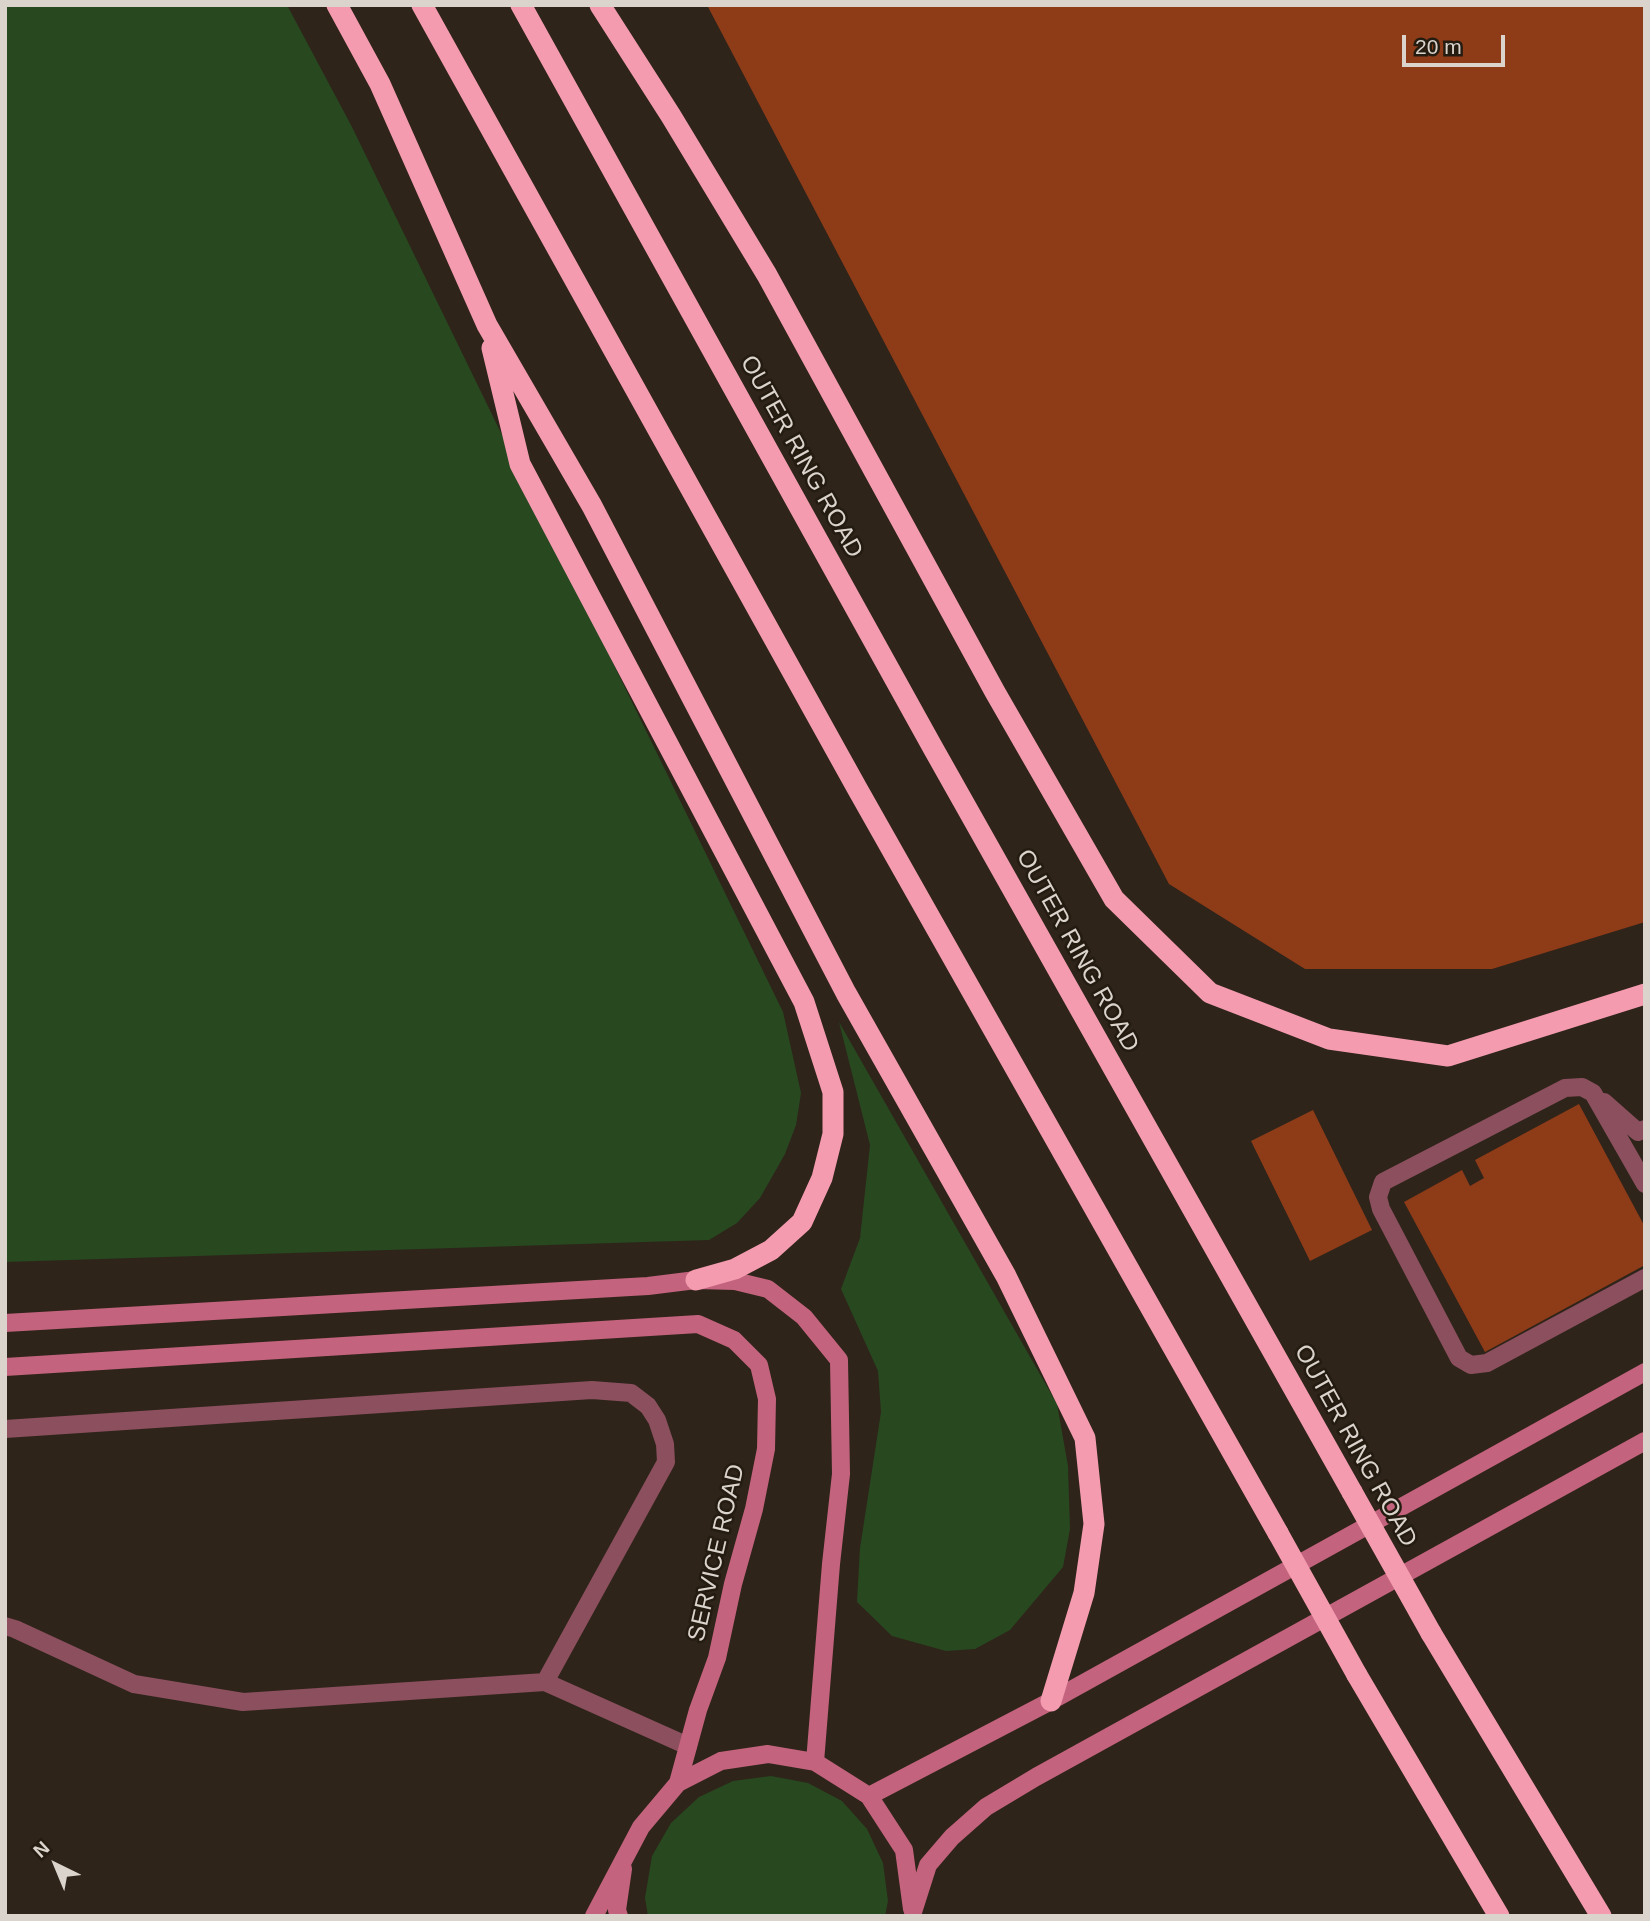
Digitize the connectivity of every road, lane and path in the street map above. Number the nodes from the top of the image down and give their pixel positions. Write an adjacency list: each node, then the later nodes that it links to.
1 (337, 5): 5 (highway)
2 (422, 5): 28 (highway, bridge)
3 (600, 5): 6 (highway)
4 (521, 6): 29 (highway, OUTER RING ROAD, bridge)
5 (487, 325): 11 (highway); 19 (highway)
6 (1645, 994)
7 (1593, 1093): 8 (lane); 9 (lane); 10 (lane)
8 (1645, 1129)
9 (1645, 1184)
10 (1645, 1278)
11 (696, 1280): 12 (main road); 21 (main road)
12 (5, 1323)
13 (5, 1367): 20 (main road, SERVICE ROAD)
14 (1645, 1372): 19 (main road)
15 (5, 1429): 18 (lane)
16 (1645, 1441): 25 (main road)
17 (5, 1626): 18 (lane)
18 (545, 1682): 20 (lane)
19 (1051, 1701): 23 (main road)
20 (688, 1746): 22 (main road, SERVICE ROAD)
21 (815, 1762): 22 (main road); 23 (main road)
22 (678, 1783): 24 (main road)
23 (869, 1796): 25 (main road)
24 (625, 1856): 26 (main road); 27 (main road)
25 (912, 1914)
26 (594, 1916)
27 (619, 1916)
28 (1499, 1916)
29 (1601, 1916)

